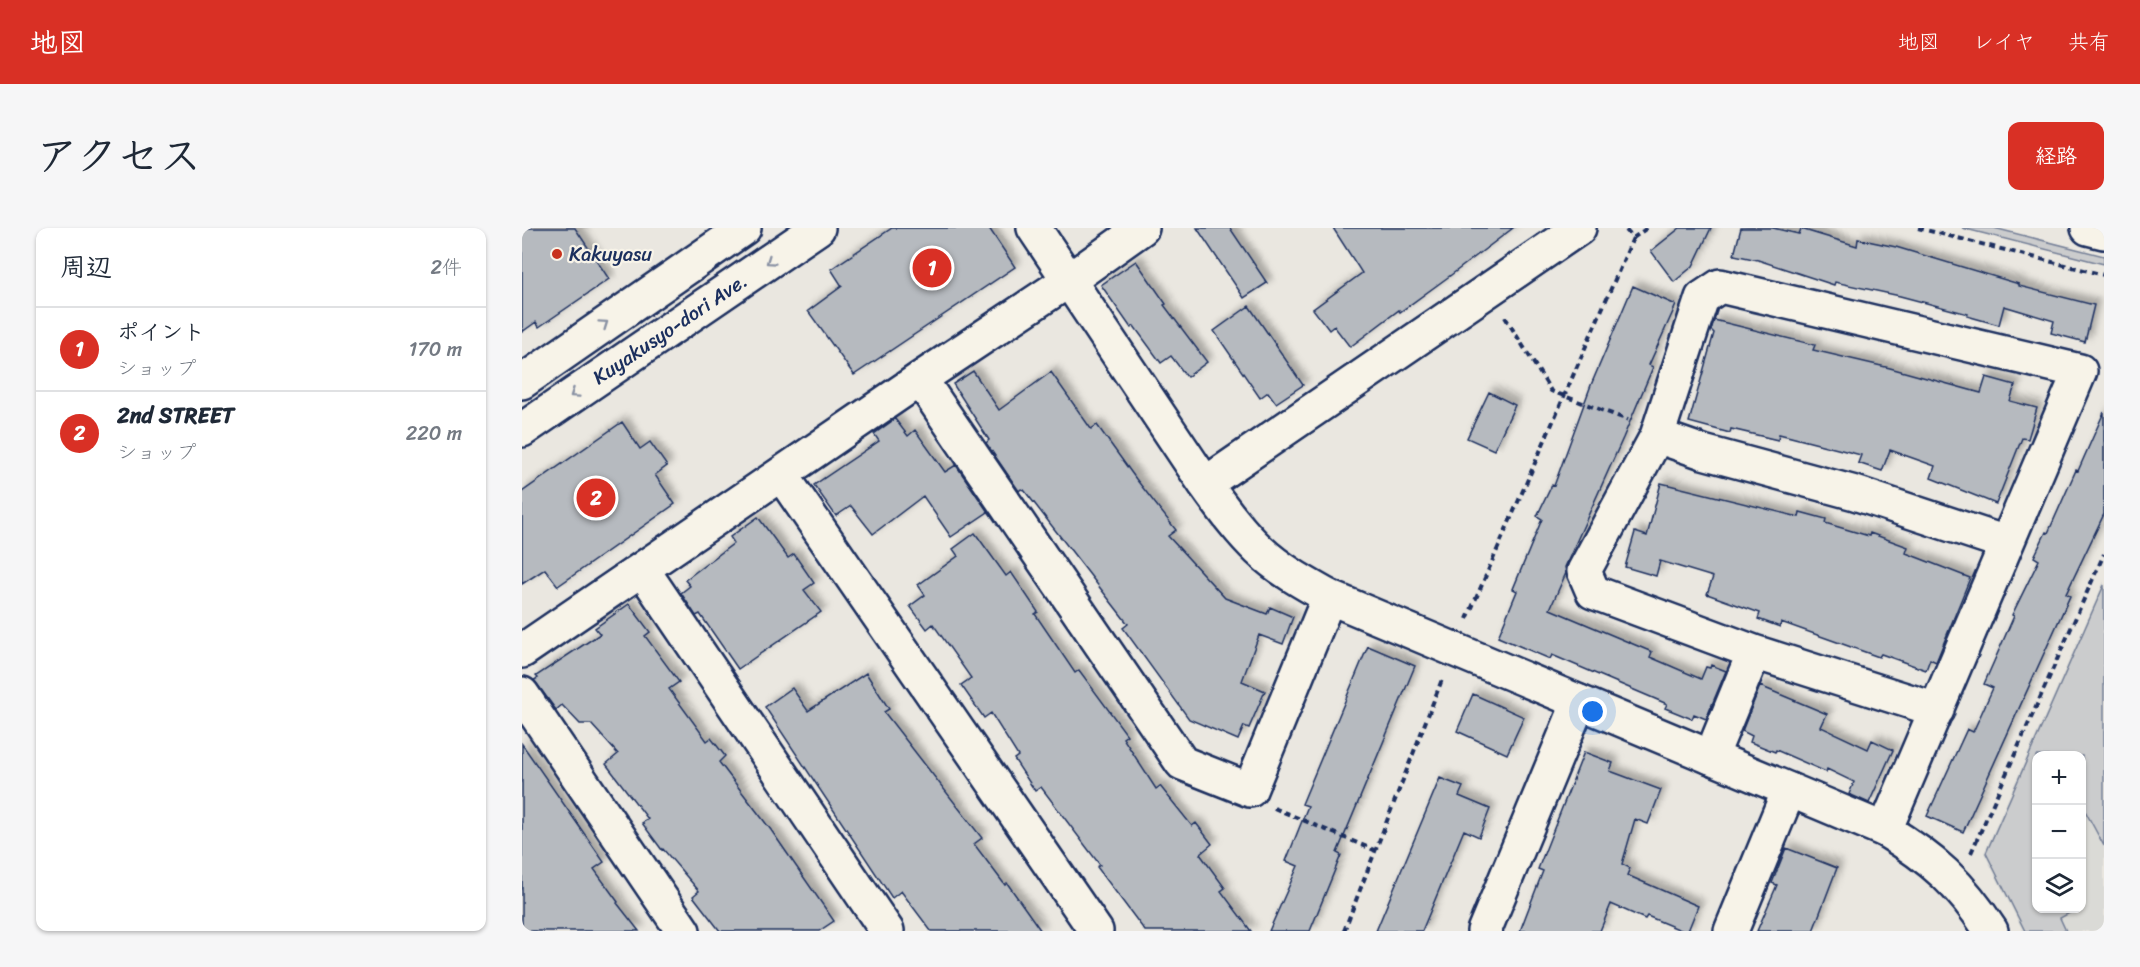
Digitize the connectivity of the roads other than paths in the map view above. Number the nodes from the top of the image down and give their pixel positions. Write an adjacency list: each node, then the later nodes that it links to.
1 (744, 228): 10 (street, Kuyakusyo-dori Ave., one-way to 1)
2 (818, 228): 12 (street, Kuyakusyo-dori Ave., one-way to 12)
3 (1034, 228): 8 (street)
4 (1142, 228): 8 (street)
5 (1579, 228): 14 (street)
6 (2088, 228): 7 (street)
7 (2104, 232)
8 (1069, 280): 9 (street); 14 (street)
9 (920, 379): 13 (street); 17 (street)
10 (522, 382)
11 (1645, 429): 15 (street); 15 (street); 19 (street)
12 (522, 430)
13 (781, 474): 16 (street); 28 (street)
14 (1205, 484): 17 (street)
15 (2006, 543): 22 (street)
16 (642, 570): 18 (street); 27 (street)
17 (1329, 597): 21 (street)
18 (522, 651)
19 (1754, 652): 22 (street); 23 (street)
20 (522, 694): 26 (street)
21 (1579, 702): 23 (street); 29 (street)
22 (1937, 710): 25 (street)
23 (1711, 757): 24 (street)
24 (1789, 790): 25 (street); 30 (street)
25 (1885, 830): 31 (street)
26 (683, 931)
27 (887, 931)
28 (1096, 931)
29 (1484, 931)
30 (1731, 931)
31 (1991, 931)

